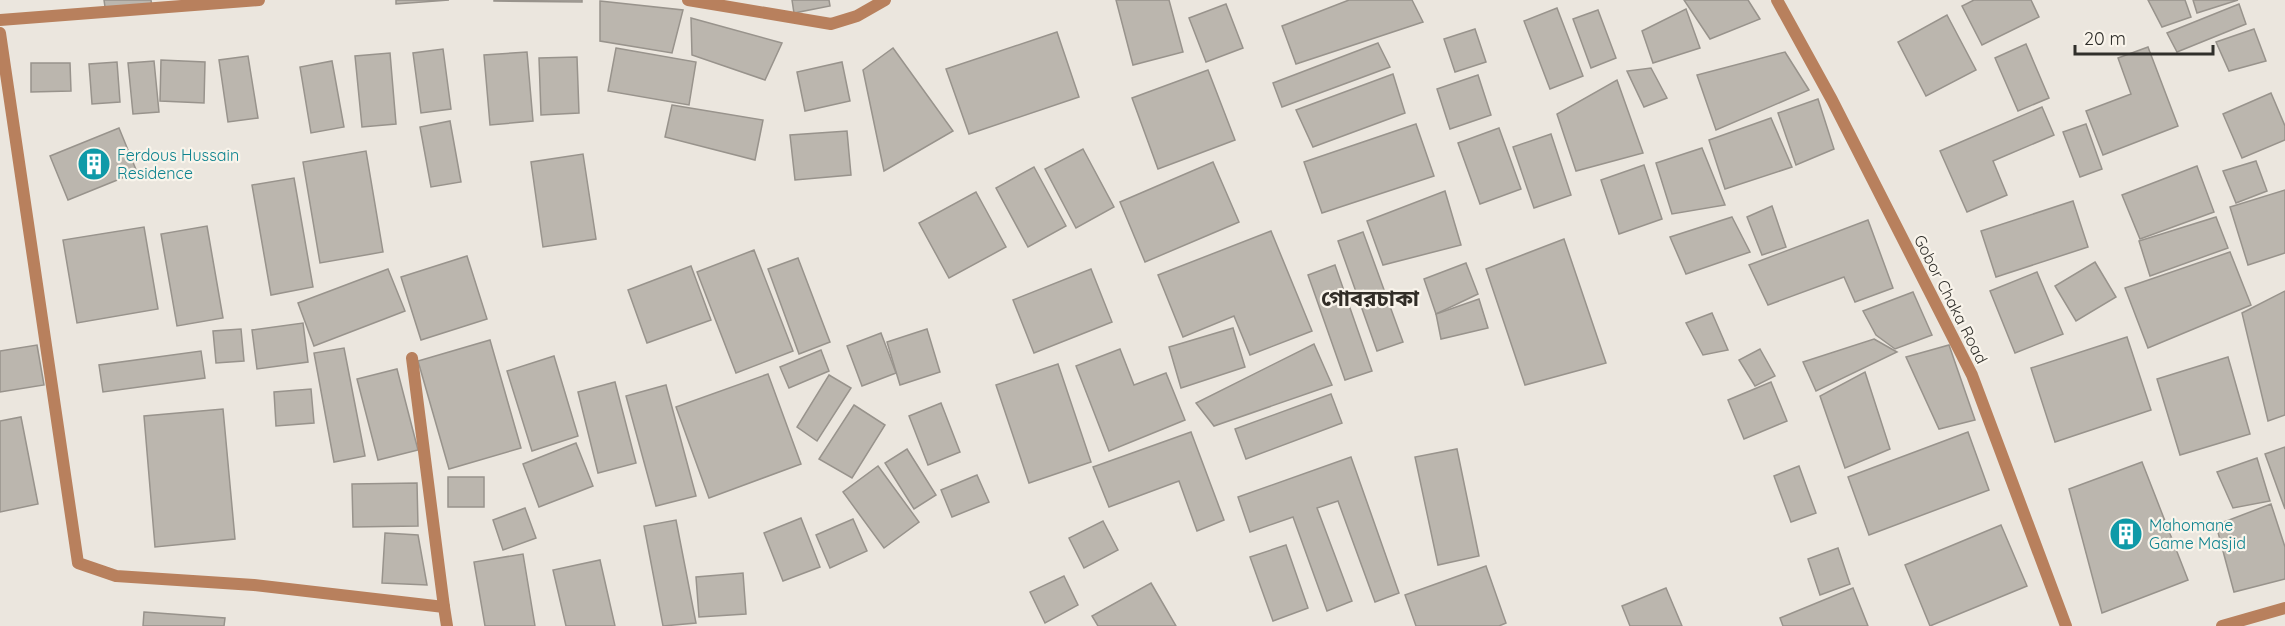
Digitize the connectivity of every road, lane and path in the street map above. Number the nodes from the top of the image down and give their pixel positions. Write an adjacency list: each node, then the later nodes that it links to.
1 (260, 0): 5 (street)
2 (688, 0): 3 (street)
3 (885, 0)
4 (1777, 0): 11 (street, Gobor Chaka Road)
5 (0, 20)
6 (0, 33): 8 (street)
7 (412, 358): 8 (street)
8 (444, 608): 10 (street)
9 (2285, 608): 12 (street)
10 (447, 626)
11 (2066, 626)
12 (2222, 626)

